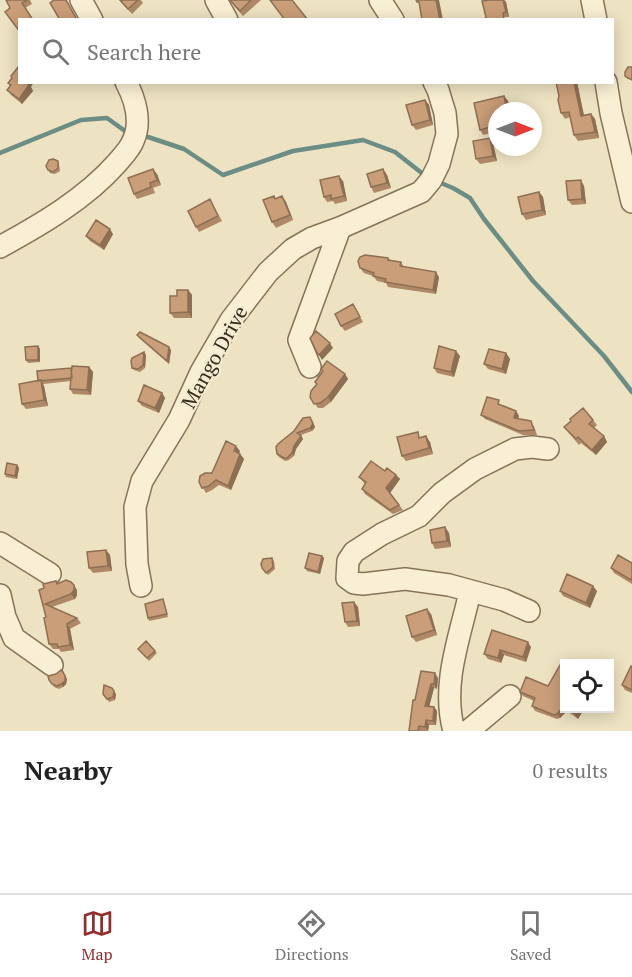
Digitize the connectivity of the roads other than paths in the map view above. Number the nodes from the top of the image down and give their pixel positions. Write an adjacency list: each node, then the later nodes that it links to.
1 (81, 0): 5 (street)
2 (216, 0): 6 (street)
3 (380, 0): 7 (street)
4 (592, 0): 8 (street)
5 (91, 18)
6 (226, 18)
7 (392, 18)
8 (596, 18)
9 (127, 84): 14 (street)
10 (435, 84): 13 (street, Mango Drive)
11 (606, 84): 12 (street)
12 (632, 202)
13 (340, 228): 15 (street); 19 (street, Mango Drive)
14 (0, 247)
15 (310, 367)
16 (548, 449): 20 (street)
17 (0, 543): 18 (street)
18 (50, 574)
19 (141, 586)
20 (470, 592): 22 (street); 25 (street)
21 (0, 596): 23 (street)
22 (529, 611)
23 (52, 665)
24 (510, 696): 26 (street)
25 (454, 731)
26 (468, 731)

